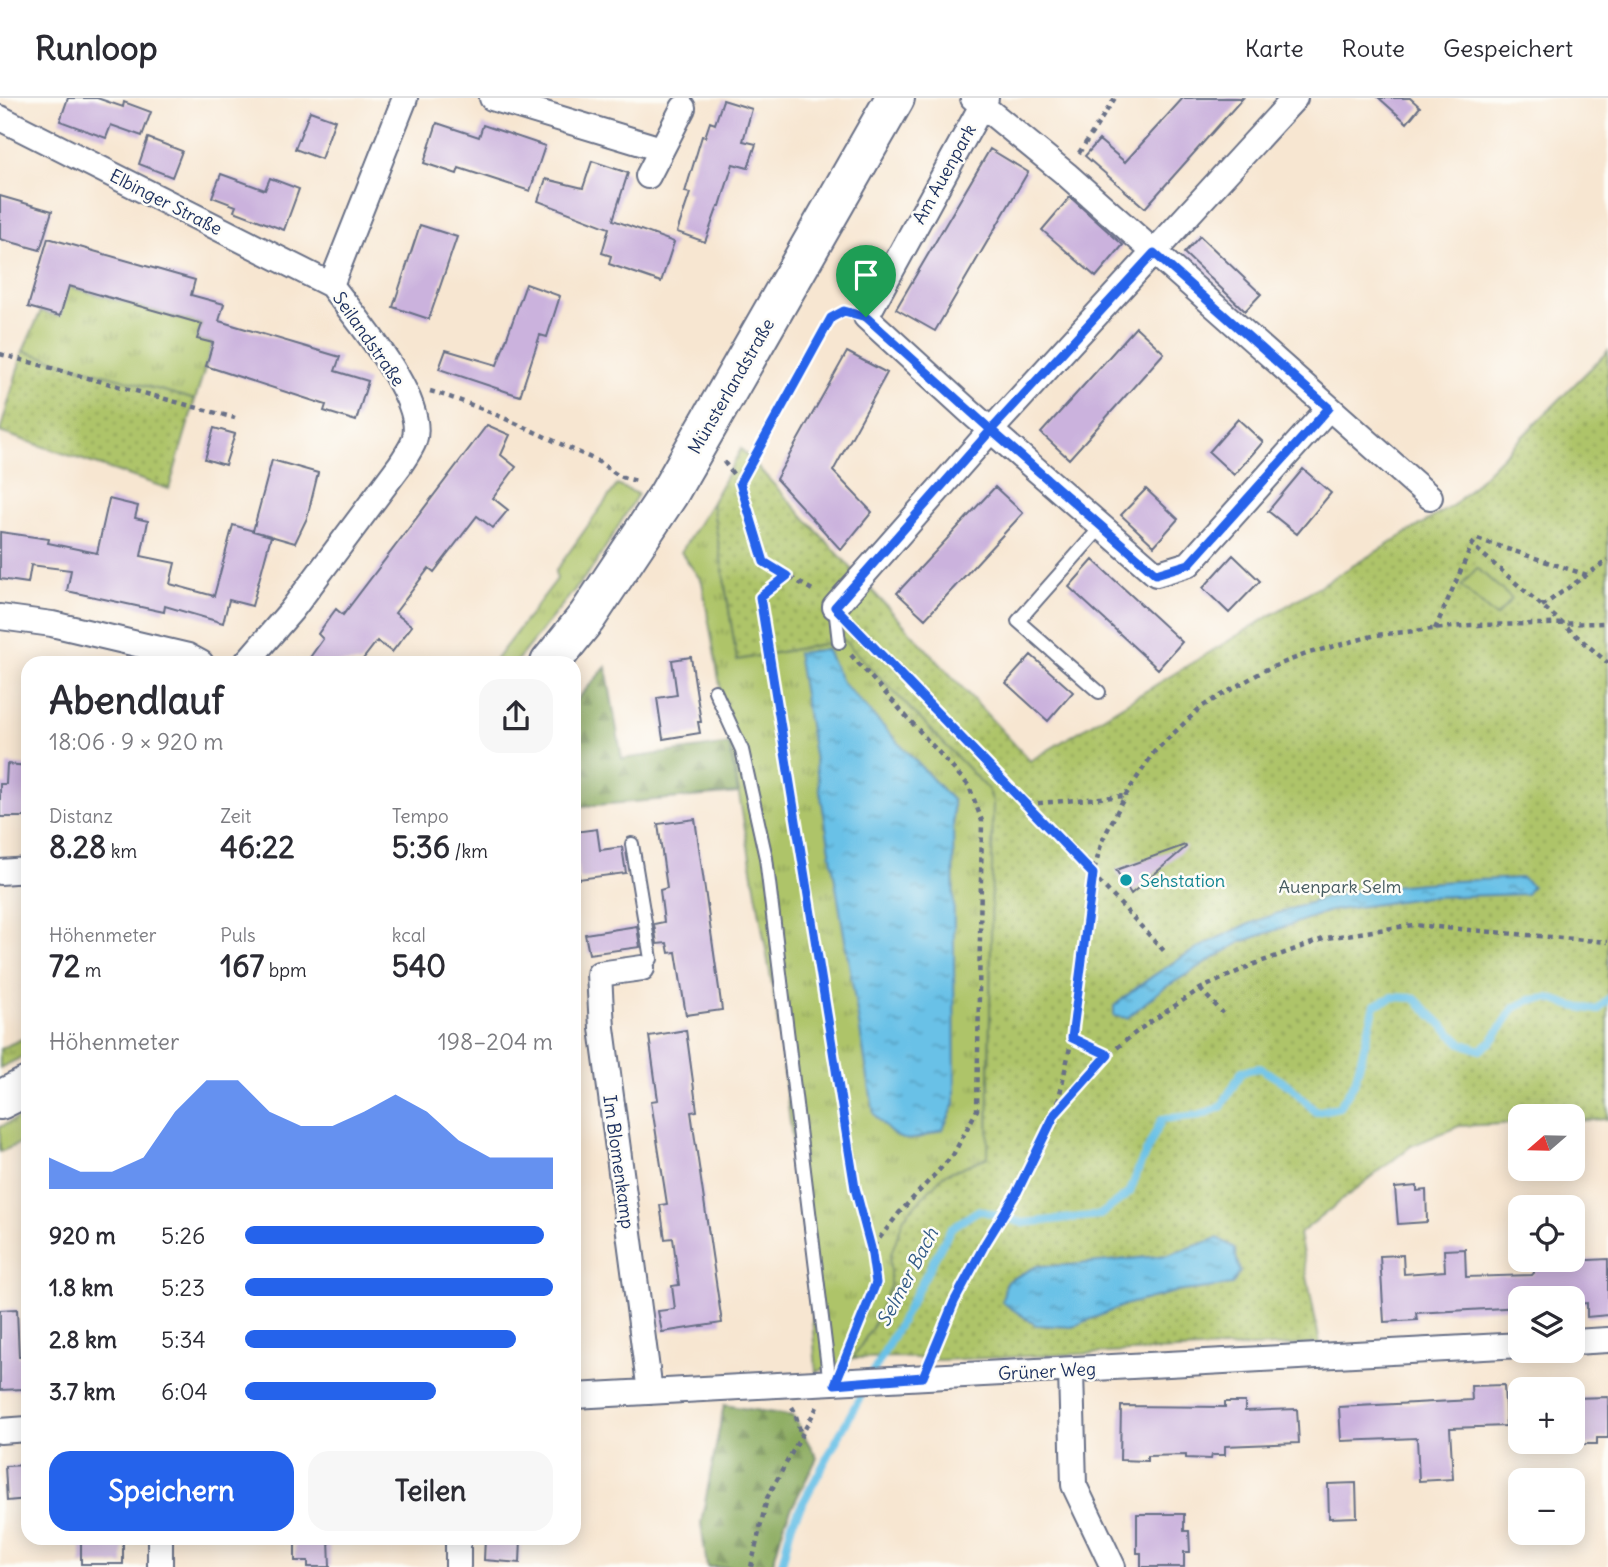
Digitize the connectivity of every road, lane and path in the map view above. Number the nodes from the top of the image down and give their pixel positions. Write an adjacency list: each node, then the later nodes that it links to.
1 (405, 98): 13 (street, Seilandstraße)
2 (492, 98): 9 (street)
3 (895, 98): 20 (main road, Münsterlandstraße)
4 (1115, 98): 10 (path)
5 (1295, 98): 12 (street)
6 (980, 100): 10 (street, Am Auenpark); 14 (street, Am Auenpark)
7 (683, 108): 9 (street)
8 (0, 118): 13 (street, Elbinger Straße)
9 (661, 149): 11 (street)
10 (1066, 174): 12 (street, Am Auenpark)
11 (648, 176)
12 (1154, 253): 17 (street, Am Auenpark); 19 (street)
13 (331, 285): 16 (street, Seilandstraße)
14 (866, 317): 19 (street); 21 (path)
15 (0, 355): 18 (path)
16 (402, 382): 22 (path); 37 (street, Seilandstraße)
17 (1329, 408): 23 (street, Am Auenpark); 24 (street)
18 (235, 418)
19 (991, 430): 24 (street); 30 (street)
20 (697, 445): 21 (path); 22 (main road, Münsterlandstraße)
21 (740, 483): 28 (path)
22 (668, 495): 38 (main road, Münsterlandstraße)
23 (1430, 498)
24 (1102, 526): 41 (lane)
25 (1472, 545): 27 (path); 29 (path); 34 (path)
26 (1608, 560): 27 (path)
27 (1587, 575): 29 (path)
28 (787, 576): 30 (path); 58 (path)
29 (1542, 606): 33 (path)
30 (835, 607): 35 (lane); 43 (path)
31 (0, 617): 36 (street)
32 (1608, 623): 33 (path)
33 (1565, 624): 34 (path); 39 (path)
34 (1435, 629): 42 (path)
35 (839, 642): 58 (path)
36 (188, 656)
37 (252, 656)
38 (556, 656)
39 (1608, 663)
40 (715, 691): 64 (lane)
41 (1100, 692)
42 (1125, 796): 43 (path); 47 (path)
43 (1027, 804): 47 (path)
44 (632, 844): 50 (lane)
45 (21, 870): 46 (street)
46 (0, 872)
47 (1093, 874): 49 (path); 53 (path)
48 (1608, 942): 51 (path)
49 (1165, 952)
50 (642, 968): 65 (street, Im Blomenkamp)
51 (1200, 989): 52 (path); 54 (path)
52 (1223, 1013)
53 (1072, 1038): 54 (path); 57 (path)
54 (1108, 1055): 57 (path)
55 (21, 1090): 56 (main road)
56 (0, 1100)
57 (1055, 1114): 63 (path)
58 (871, 1248): 64 (path)
59 (1608, 1340): 60 (street)
60 (1585, 1341)
61 (1508, 1346): 62 (street, Grüner Weg)
62 (1071, 1371): 63 (street, Grüner Weg); 74 (street)
63 (923, 1377): 64 (street, Grüner Weg)
64 (835, 1384): 65 (street, Grüner Weg); 73 (path)
65 (650, 1392): 66 (street, Grüner Weg)
66 (581, 1396)
67 (21, 1429): 68 (street)
68 (0, 1430)
69 (160, 1545): 71 (street)
70 (458, 1545): 72 (street)
71 (160, 1567)
72 (458, 1567)
73 (751, 1567)
74 (1113, 1567)

